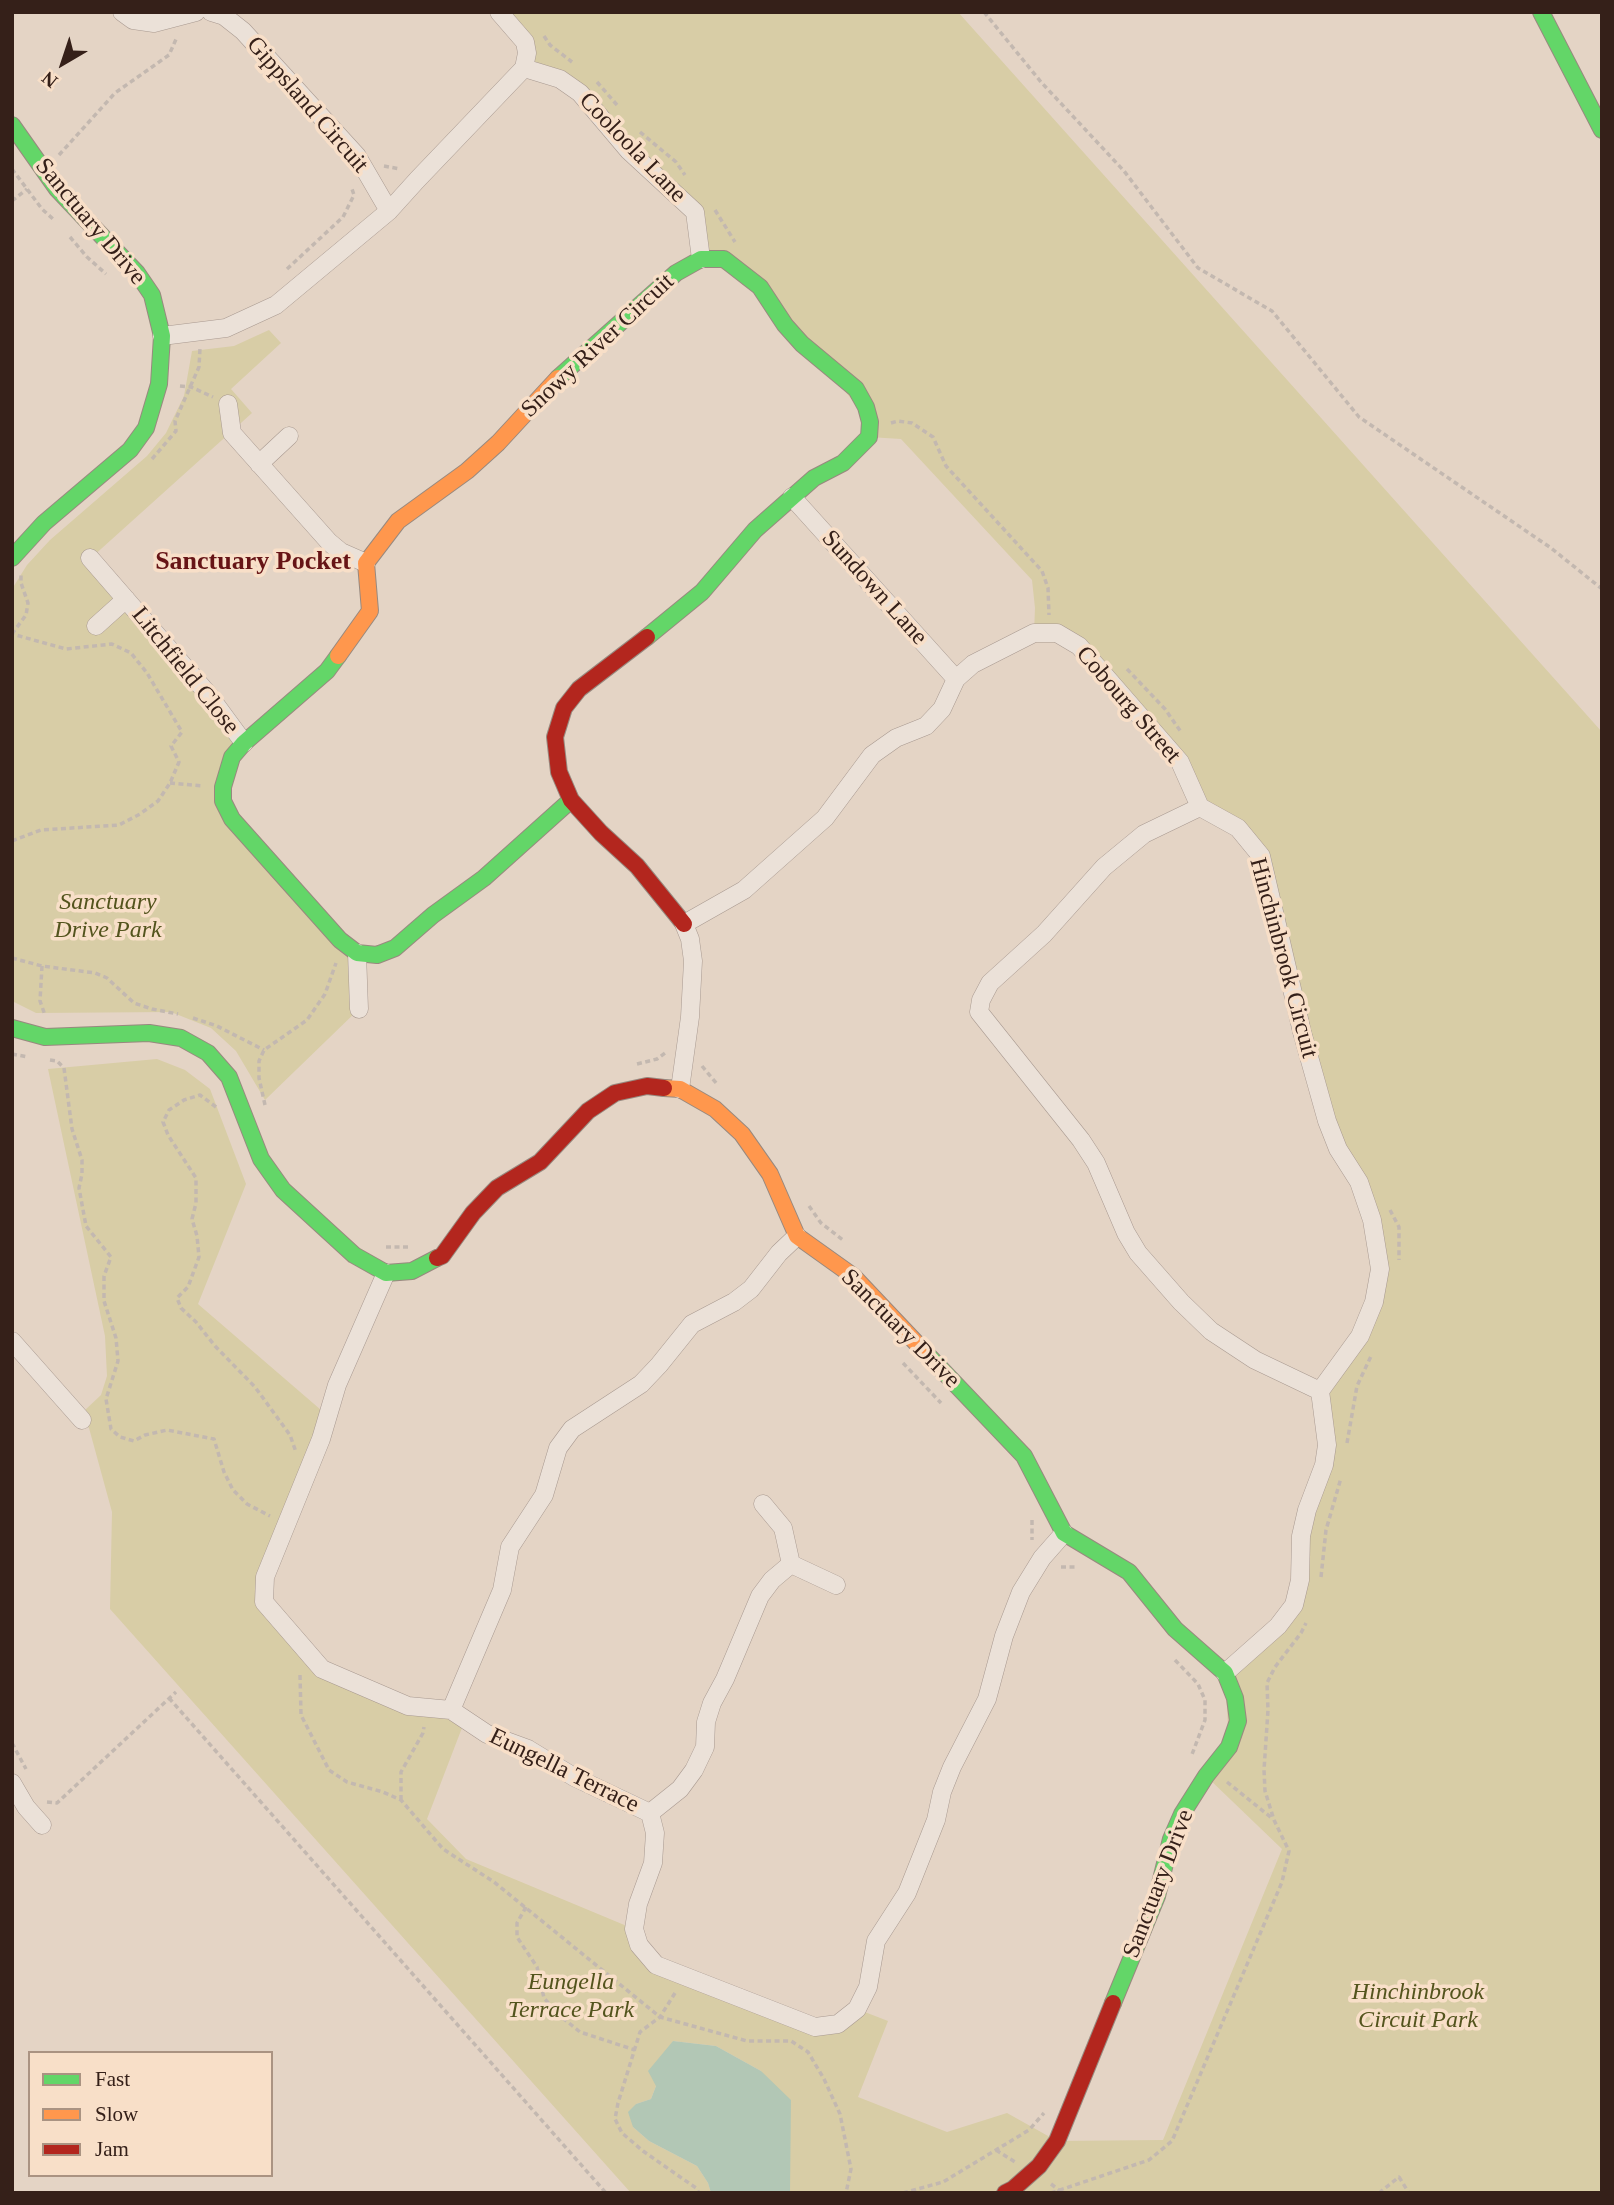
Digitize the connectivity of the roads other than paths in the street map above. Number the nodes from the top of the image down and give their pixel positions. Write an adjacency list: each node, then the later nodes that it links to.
1 (122, 12): 2 (street)
2 (196, 12)
3 (211, 12): 9 (street, Gippsland Circuit)
4 (499, 12): 6 (street)
5 (1541, 12): 8 (main road)
6 (524, 68): 9 (street); 10 (street, Cooloola Lane)
7 (12, 125): 11 (main road, Sanctuary Drive)
8 (1602, 130)
9 (389, 211): 11 (street)
10 (701, 259): 15 (main road, Snowy River Circuit); 18 (main road, Snowy River Circuit)
11 (162, 336): 16 (main road, Sanctuary Drive)
12 (228, 404): 14 (street)
13 (289, 436): 14 (street)
14 (260, 464): 18 (street)
15 (792, 497): 21 (street, Sundown Lane); 23 (main road, Snowy River Circuit)
16 (15, 547)
17 (90, 558): 19 (street, Litchfield Close)
18 (366, 563): 22 (main road)
19 (125, 599): 20 (street, Litchfield Close); 22 (street, Litchfield Close)
20 (96, 626)
21 (956, 679): 24 (street, Cobourg Street); 25 (street, Cobourg Street)
22 (244, 743): 26 (main road)
23 (571, 800): 25 (main road, Snowy River Circuit); 26 (main road)
24 (1200, 807): 33 (street, Hinchinbrook Circuit); 33 (street)
25 (684, 924): 29 (street)
26 (357, 953): 27 (street)
27 (359, 1009)
28 (12, 1028): 31 (main road)
29 (680, 1089): 30 (main road); 31 (main road)
30 (797, 1236): 36 (main road, Sanctuary Drive); 40 (street)
31 (386, 1272): 40 (street, Eungella Terrace)
32 (12, 1341): 34 (street)
33 (1320, 1391): 39 (street)
34 (82, 1420)
35 (763, 1504): 37 (street)
36 (1064, 1533): 39 (main road); 42 (street, Eungella Terrace)
37 (791, 1564): 38 (street); 42 (street)
38 (836, 1585)
39 (1225, 1673): 44 (main road, Sanctuary Drive)
40 (451, 1710): 42 (street, Eungella Terrace)
41 (12, 1783): 43 (street)
42 (649, 1813)
43 (42, 1825)
44 (1005, 2193)

